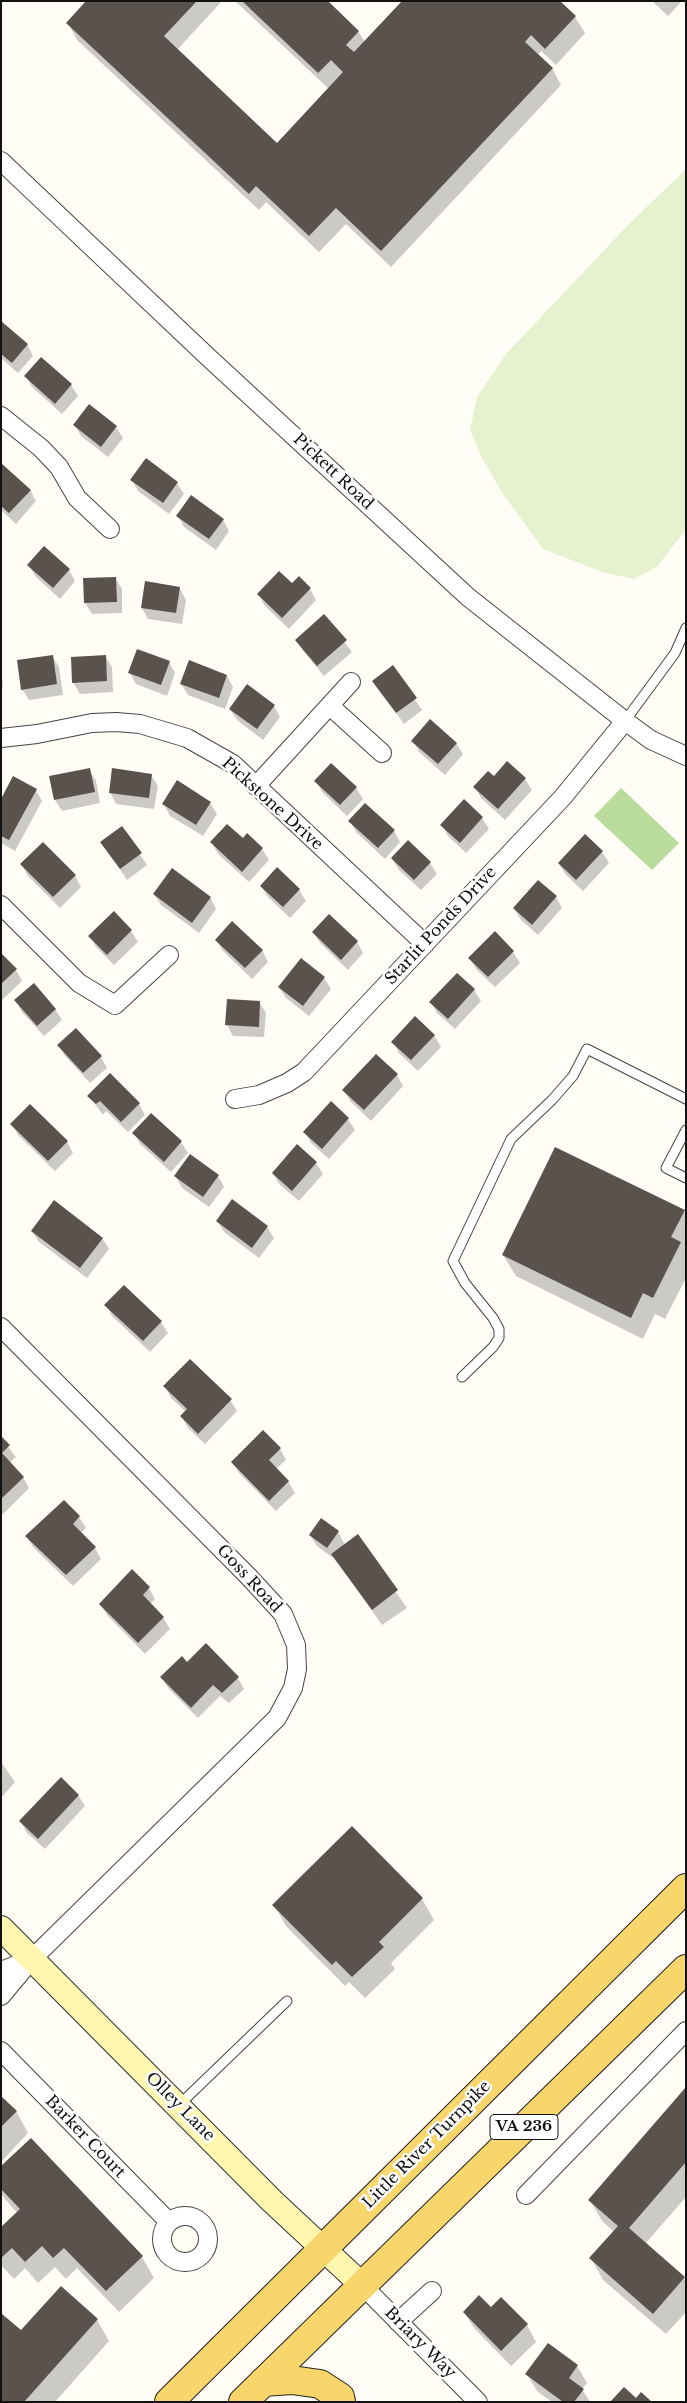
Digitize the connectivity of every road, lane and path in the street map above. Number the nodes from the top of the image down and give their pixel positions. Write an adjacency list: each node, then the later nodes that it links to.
1 (1, 161): 7 (street, Pickett Road)
2 (1, 416): 3 (street)
3 (110, 529)
4 (686, 628): 7 (lane)
5 (351, 682): 6 (street)
6 (330, 706): 9 (street); 11 (street)
7 (624, 721): 10 (street, Pickett Road); 13 (street, Starlit Ponds Drive)
8 (1, 738): 11 (street, Pickstone Drive)
9 (382, 753)
10 (686, 756)
11 (256, 786): 13 (street, Pickstone Drive)
12 (1, 905): 14 (street)
13 (425, 944): 15 (street, Starlit Ponds Drive)
14 (169, 955)
15 (234, 1099)
16 (686, 1099): 20 (lane)
17 (686, 1130): 18 (lane)
18 (686, 1178)
19 (1, 1327): 23 (street, Goss Road)
20 (462, 1378)
21 (686, 1888): 33 (main road, Little River Turnpike / VA 236)
22 (1, 1928): 23 (main road, Olley Lane)
23 (32, 1959): 24 (street); 26 (street); 30 (main road, Olley Lane)
24 (1, 1971)
25 (683, 1977): 34 (main road, VA 236)
26 (1, 1996)
27 (287, 2001): 30 (lane)
28 (686, 2031): 31 (street)
29 (1, 2051): 32 (street, Barker Court)
30 (179, 2105): 33 (main road, Olley Lane)
31 (526, 2195)
32 (169, 2222)
33 (323, 2249): 34 (main road, Olley Lane); 38 (main road, Little River Turnpike / VA 236)
34 (361, 2284): 36 (street, Briary Way); 37 (main road, VA 236)
35 (432, 2291): 36 (street)
36 (398, 2322): 41 (street, Briary Way)
37 (263, 2382): 39 (main road, VA 236); 40 (main road)
38 (169, 2402)
39 (243, 2402)
40 (341, 2402)
41 (478, 2402)

